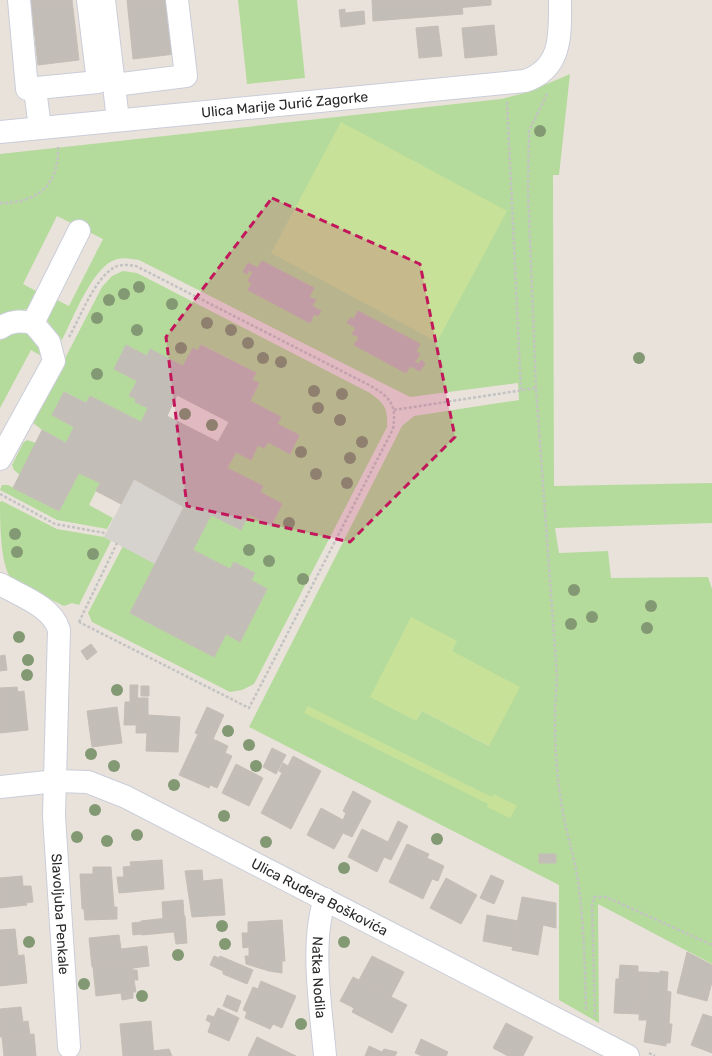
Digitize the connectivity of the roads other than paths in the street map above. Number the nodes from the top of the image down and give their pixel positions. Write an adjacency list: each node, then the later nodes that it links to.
1 (19, 0): 7 (street)
2 (88, 0): 7 (street)
3 (104, 0): 6 (street)
4 (177, 0): 6 (street)
5 (560, 0): 8 (street, Ulica Marije Jurić Zagorke)
6 (114, 86): 8 (street)
7 (35, 89): 9 (street)
8 (118, 120): 9 (street, Ulica Marije Jurić Zagorke)
9 (40, 128): 10 (street, Ulica Marije Jurić Zagorke)
10 (0, 132)
11 (79, 232): 12 (street)
12 (33, 323): 13 (street); 14 (street)
13 (0, 328)
14 (0, 459)
15 (0, 584): 16 (street, Slavoljuba Penkale)
16 (56, 781): 17 (street, Ulica Ruđera Boškovića); 18 (street, Ulica Ruđera Boškovića); 19 (street, Slavoljuba Penkale)
17 (0, 787)
18 (325, 899): 20 (street, Ulica Ruđera Boškovića); 21 (street, Natka Nodila)
19 (69, 1047)
20 (616, 1053)
21 (325, 1056)

